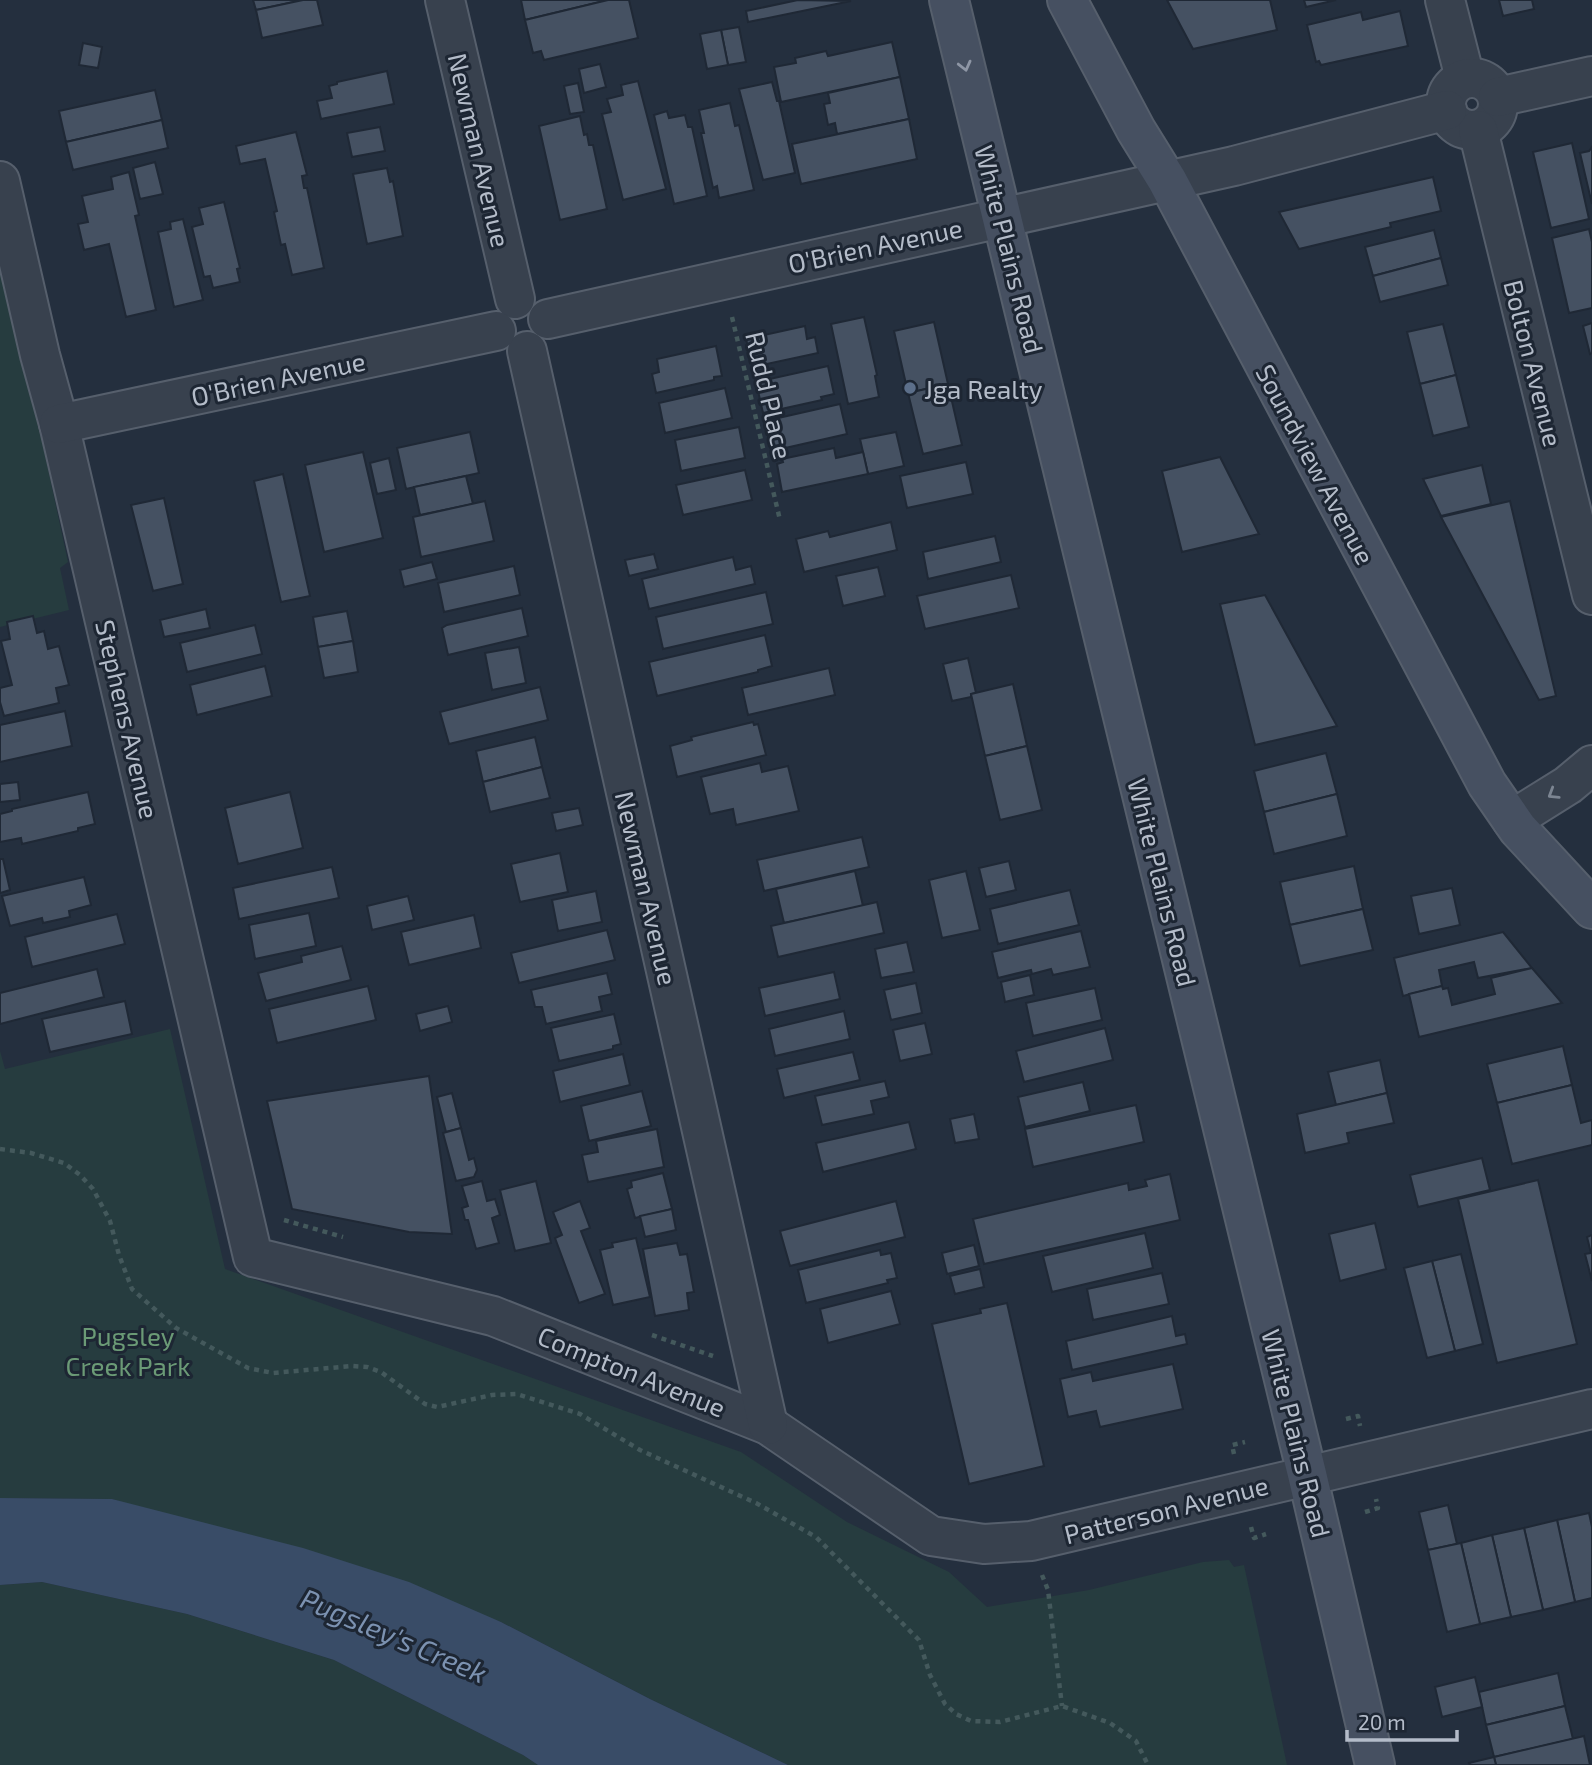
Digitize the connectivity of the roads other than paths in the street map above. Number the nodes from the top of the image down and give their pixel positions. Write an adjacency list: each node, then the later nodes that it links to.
1 (445, 0): 10 (street, Newman Avenue)
2 (949, 0): 9 (main road, White Plains Road, one-way to 9)
3 (1067, 0): 7 (main road, Soundview Avenue)
4 (1445, 0): 6 (street, Bolton Avenue)
5 (1592, 76): 6 (street)
6 (1463, 106): 7 (street, O'Brien Avenue); 12 (street, Bolton Avenue)
7 (1167, 180): 9 (street, O'Brien Avenue); 14 (main road, Soundview Avenue)
8 (0, 181): 11 (street, Stephens Avenue)
9 (1002, 217): 10 (street, O'Brien Avenue); 19 (main road, White Plains Road)
10 (513, 327): 11 (street, O'Brien Avenue); 18 (street, Newman Avenue)
11 (59, 424): 16 (street, Stephens Avenue)
12 (1592, 595)
13 (1592, 765): 14 (street, one-way to 14)
14 (1512, 820): 15 (main road, Soundview Avenue)
15 (1592, 909)
16 (253, 1257): 18 (street, Compton Avenue)
17 (1592, 1409): 19 (street, Patterson Avenue)
18 (768, 1425): 20 (street, Compton Avenue)
19 (1307, 1474): 20 (street, Patterson Avenue); 21 (main road, White Plains Road)
20 (984, 1544)
21 (1375, 1765)

